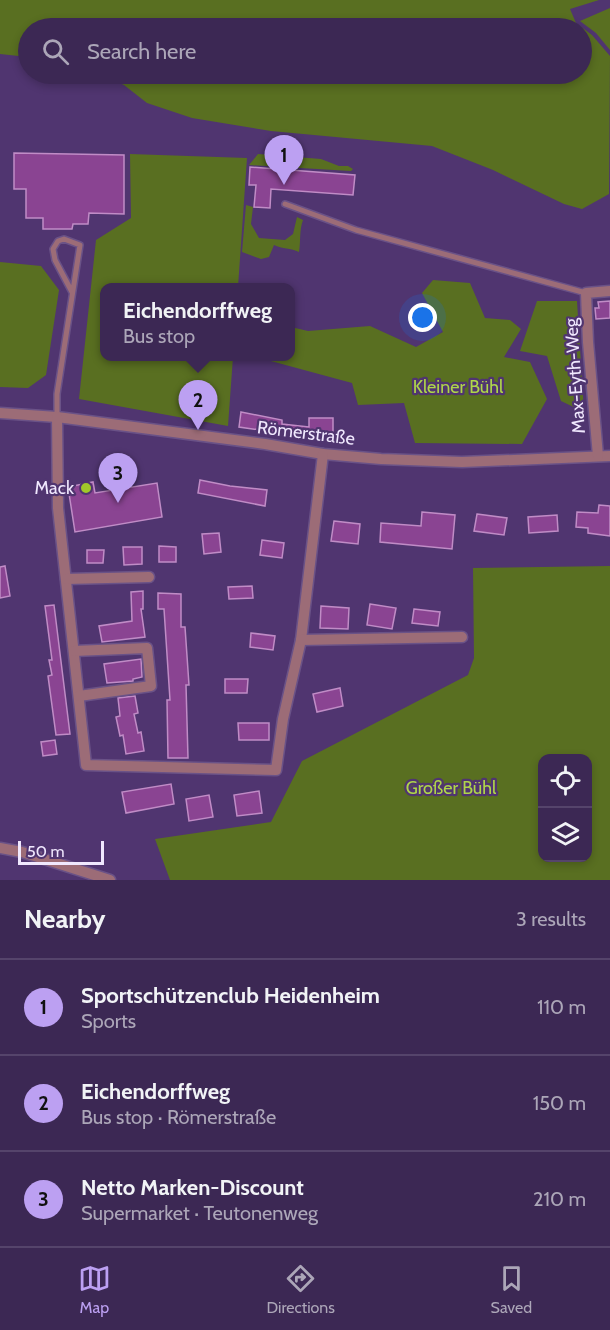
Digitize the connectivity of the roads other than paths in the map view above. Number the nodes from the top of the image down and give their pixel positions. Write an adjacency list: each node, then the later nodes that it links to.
1 (285, 204): 4 (lane)
2 (610, 291): 4 (street)
3 (72, 292): 3 (lane); 6 (lane)
4 (586, 293): 8 (street, Max-Eyth-Weg)
5 (0, 413): 6 (street, Römerstraße)
6 (57, 417): 7 (street, Römerstraße); 11 (street)
7 (323, 454): 8 (street, Römerstraße); 13 (street)
8 (598, 456): 9 (street, Römerstraße)
9 (610, 456)
10 (149, 577): 11 (street)
11 (66, 579): 14 (street)
12 (462, 638): 13 (street)
13 (301, 640): 15 (street)
14 (74, 651): 15 (street); 15 (street)
15 (79, 696)
16 (0, 848): 17 (street)
17 (77, 874): 18 (street)
18 (110, 880)

